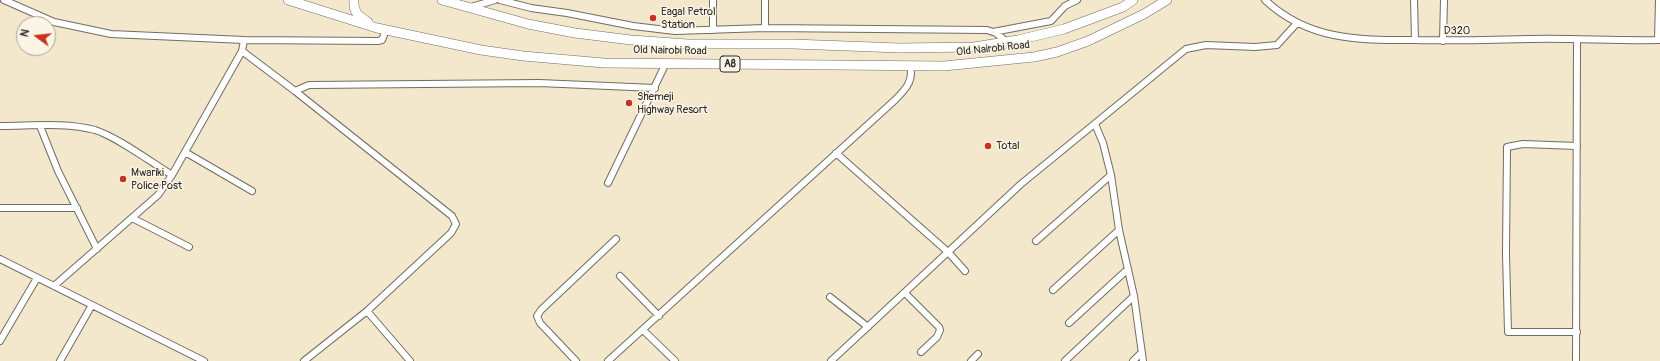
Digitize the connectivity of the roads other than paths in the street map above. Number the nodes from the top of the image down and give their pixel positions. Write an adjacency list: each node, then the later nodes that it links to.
1 (4, 0): 26 (street)
2 (288, 0): 23 (highway, Old Nairobi Road / A8)
3 (354, 0): 23 (highway)
4 (442, 0): 17 (highway, Old Nairobi Road / A8)
5 (495, 0): 17 (street)
6 (500, 0): 19 (street)
7 (531, 0): 19 (street)
8 (713, 0): 24 (street)
9 (765, 0): 22 (street)
10 (1077, 0): 25 (street)
11 (1133, 0): 18 (highway, Old Nairobi Road / A8)
12 (1167, 0): 20 (highway, Old Nairobi Road / A8)
13 (1265, 0): 21 (street, D320 / D320)
14 (1414, 0): 27 (street)
15 (1444, 0): 30 (street)
16 (1659, 0): 29 (street)
17 (471, 7): 31 (highway, Old Nairobi Road / A8)
18 (1123, 7): 20 (highway); 31 (highway, Old Nairobi Road / A8)
19 (531, 8): 24 (street)
20 (1127, 22): 34 (highway, Old Nairobi Road / A8)
21 (1297, 24): 27 (street, D320 / D320); 37 (street)
22 (765, 28): 24 (street); 25 (street)
23 (382, 29): 26 (street); 33 (highway, Old Nairobi Road / A8)
24 (713, 30)
25 (993, 32): 31 (street)
26 (244, 40): 32 (street)
27 (1415, 40): 30 (street, D320 / D320)
28 (1577, 40): 29 (street, D320 / D320); 30 (street, D320 / D320); 40 (street)
29 (1659, 40)
30 (1443, 41)
31 (1007, 42)
32 (242, 51): 36 (street); 41 (street)
33 (666, 63): 34 (highway, Old Nairobi Road / A8); 35 (street)
34 (910, 66): 42 (street)
35 (654, 88): 36 (street); 45 (street)
36 (295, 91): 67 (street)
37 (1095, 124): 44 (street); 55 (street)
38 (0, 126): 39 (street)
39 (40, 126): 43 (street); 48 (street)
40 (1577, 146): 72 (street); 72 (street)
41 (185, 152): 43 (street); 46 (street)
42 (836, 153): 55 (street); 68 (street)
43 (172, 175): 49 (street)
44 (1111, 175): 50 (street); 52 (street)
45 (608, 182)
46 (252, 192)
47 (0, 208): 48 (street)
48 (77, 208): 54 (street)
49 (132, 218): 53 (street); 54 (street)
50 (1119, 230): 57 (street); 62 (street)
51 (616, 239): 81 (street)
52 (1036, 241)
53 (189, 247)
54 (97, 249): 61 (street)
55 (948, 252): 58 (street); 63 (street)
56 (0, 259): 60 (street)
57 (1128, 269): 64 (street); 69 (street)
58 (965, 271)
59 (620, 276): 68 (street)
60 (37, 278): 61 (street); 73 (street)
61 (54, 286): 66 (street)
62 (1053, 290)
63 (905, 293): 70 (street); 74 (street)
64 (1134, 296): 75 (street); 86 (street)
65 (830, 297): 70 (street)
66 (92, 305): 77 (street); 78 (street)
67 (367, 311): 79 (street); 80 (street)
68 (658, 316): 71 (street)
69 (1069, 323)
70 (868, 327): 84 (street)
71 (643, 330): 82 (street); 83 (street)
72 (1576, 332): 89 (street)
73 (0, 341)
74 (921, 352)
75 (1141, 353): 87 (street); 88 (street)
76 (978, 354): 85 (street)
77 (60, 361)
78 (204, 361)
79 (304, 361)
80 (410, 361)
81 (576, 361)
82 (608, 361)
83 (675, 361)
84 (831, 361)
85 (971, 361)
86 (1065, 361)
87 (1133, 361)
88 (1143, 361)
89 (1576, 361)

